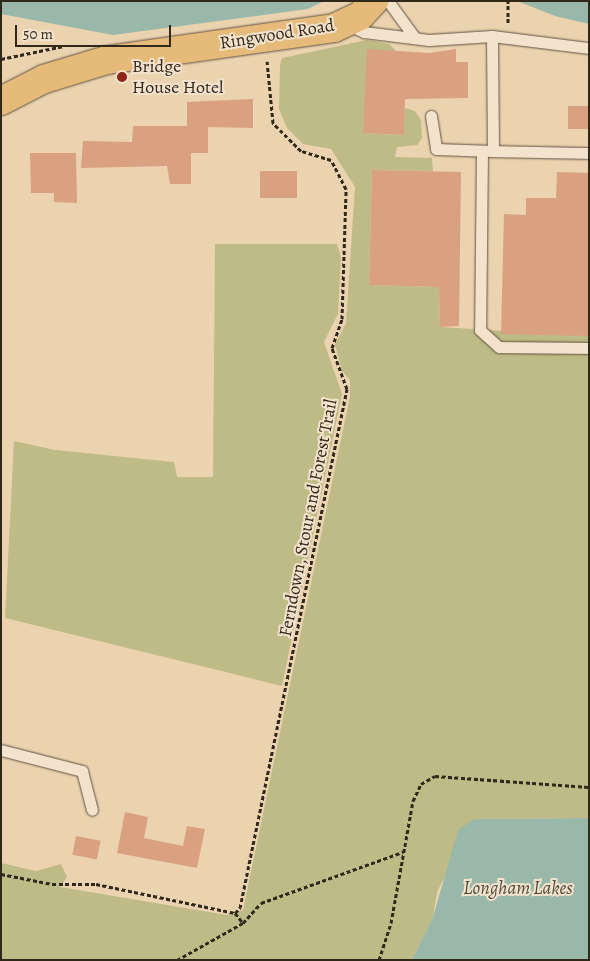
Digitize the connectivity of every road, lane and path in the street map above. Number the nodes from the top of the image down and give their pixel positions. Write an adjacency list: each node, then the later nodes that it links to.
1 (374, 1): 4 (highway, Ringwood Road)
2 (388, 1): 7 (lane)
3 (508, 1): 8 (path)
4 (345, 24): 6 (highway, Ringwood Road); 7 (lane)
5 (492, 36): 7 (lane); 8 (lane); 12 (lane)
6 (266, 38): 10 (highway, Ringwood Road); 20 (path, Ferndown, Stour and Forest Trail)
7 (415, 38)
8 (508, 38): 9 (lane)
9 (589, 48)
10 (1, 101)
11 (431, 116): 12 (lane)
12 (487, 151): 13 (lane); 14 (lane)
13 (589, 153)
14 (589, 348)
15 (1, 750): 17 (lane)
16 (589, 787): 18 (path)
17 (92, 810)
18 (403, 852): 21 (path); 23 (path)
19 (1, 874): 20 (path)
20 (235, 912): 21 (path)
21 (243, 923): 22 (path)
22 (177, 960)
23 (379, 960)

